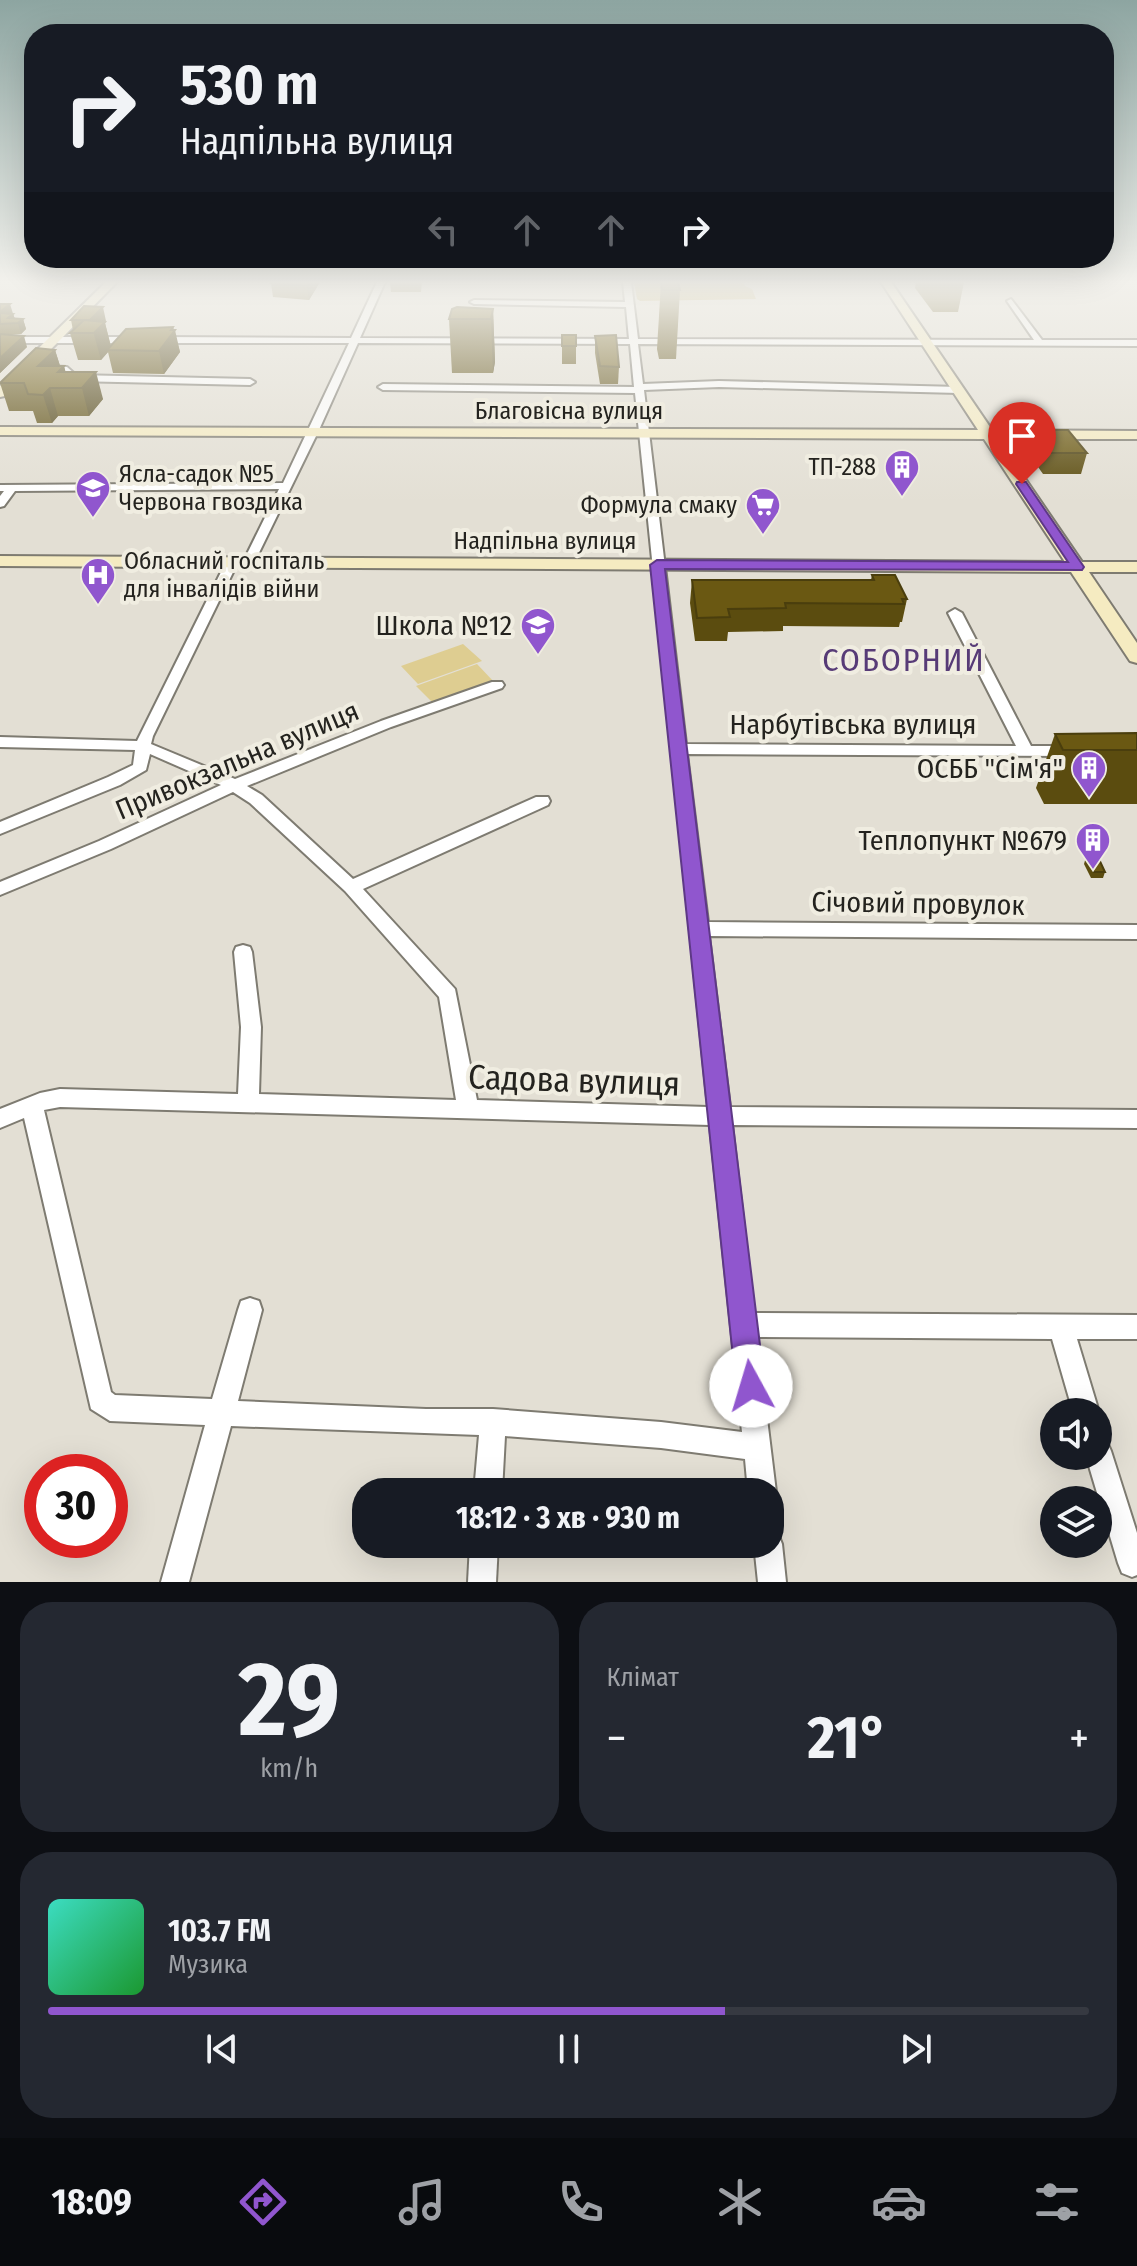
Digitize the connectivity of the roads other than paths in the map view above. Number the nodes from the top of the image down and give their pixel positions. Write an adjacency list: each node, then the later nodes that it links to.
1 (36, 356): 5 (main road)
2 (346, 356): 12 (street)
3 (635, 356): 8 (street)
4 (936, 356): 9 (main road)
5 (23, 369): 6 (street); 10 (main road)
6 (250, 382)
7 (383, 387): 8 (street)
8 (639, 389): 9 (street); 13 (street)
9 (959, 390): 14 (main road)
10 (0, 393)
11 (0, 431): 12 (main road, Благовісна вулиця)
12 (313, 432): 13 (main road, Благовісна вулиця); 16 (street)
13 (643, 433): 14 (main road, Благовісна вулиця); 21 (street)
14 (988, 434): 15 (main road, Благовісна вулиця); 22 (main road)
15 (1137, 435)
16 (286, 486): 17 (street); 20 (street)
17 (6, 488): 18 (street)
18 (0, 504)
19 (0, 561): 20 (main road, Надпільна вулиця)
20 (240, 562): 21 (main road, Надпільна вулиця); 28 (street)
21 (657, 565): 22 (main road, Надпільна вулиця); 29 (street)
22 (1077, 567): 23 (main road, Надпільна вулиця); 25 (main road)
23 (1137, 567)
24 (955, 613): 30 (street, Нарбутівська вулиця)
25 (1137, 657)
26 (497, 685): 32 (street, Привокзальна вулиця)
27 (0, 742): 28 (street)
28 (143, 746): 32 (street); 34 (street)
29 (680, 749): 30 (street, Нарбутівська вулиця); 37 (street)
30 (1026, 751): 31 (street, Нарбутівська вулиця)
31 (1082, 751)
32 (234, 785): 35 (street); 36 (street, Привокзальна вулиця)
33 (542, 801): 35 (street)
34 (0, 828)
35 (351, 887): 42 (street)
36 (0, 889)
37 (699, 929): 38 (street, Січовий провулок); 43 (street)
38 (1137, 932)
39 (243, 952): 40 (street)
40 (248, 1102): 41 (street, Садова вулиця); 42 (street, Садова вулиця)
41 (32, 1105): 44 (street, Садова вулиця); 51 (street)
42 (468, 1110): 43 (street, Садова вулиця)
43 (719, 1116): 45 (street, Садова вулиця); 47 (street)
44 (0, 1119)
45 (1137, 1119)
46 (250, 1310): 51 (street)
47 (744, 1325): 48 (street); 53 (street)
48 (1061, 1326): 49 (street); 50 (street)
49 (1137, 1327)
50 (1082, 1398)
51 (220, 1413): 52 (street); 60 (street)
52 (493, 1422): 53 (street); 55 (street)
53 (757, 1447): 56 (street)
54 (1104, 1470): 59 (street)
55 (489, 1478)
56 (760, 1478)
57 (483, 1558): 61 (street)
58 (769, 1558): 62 (street)
59 (1132, 1563)
60 (175, 1582)
61 (482, 1582)
62 (772, 1582)

